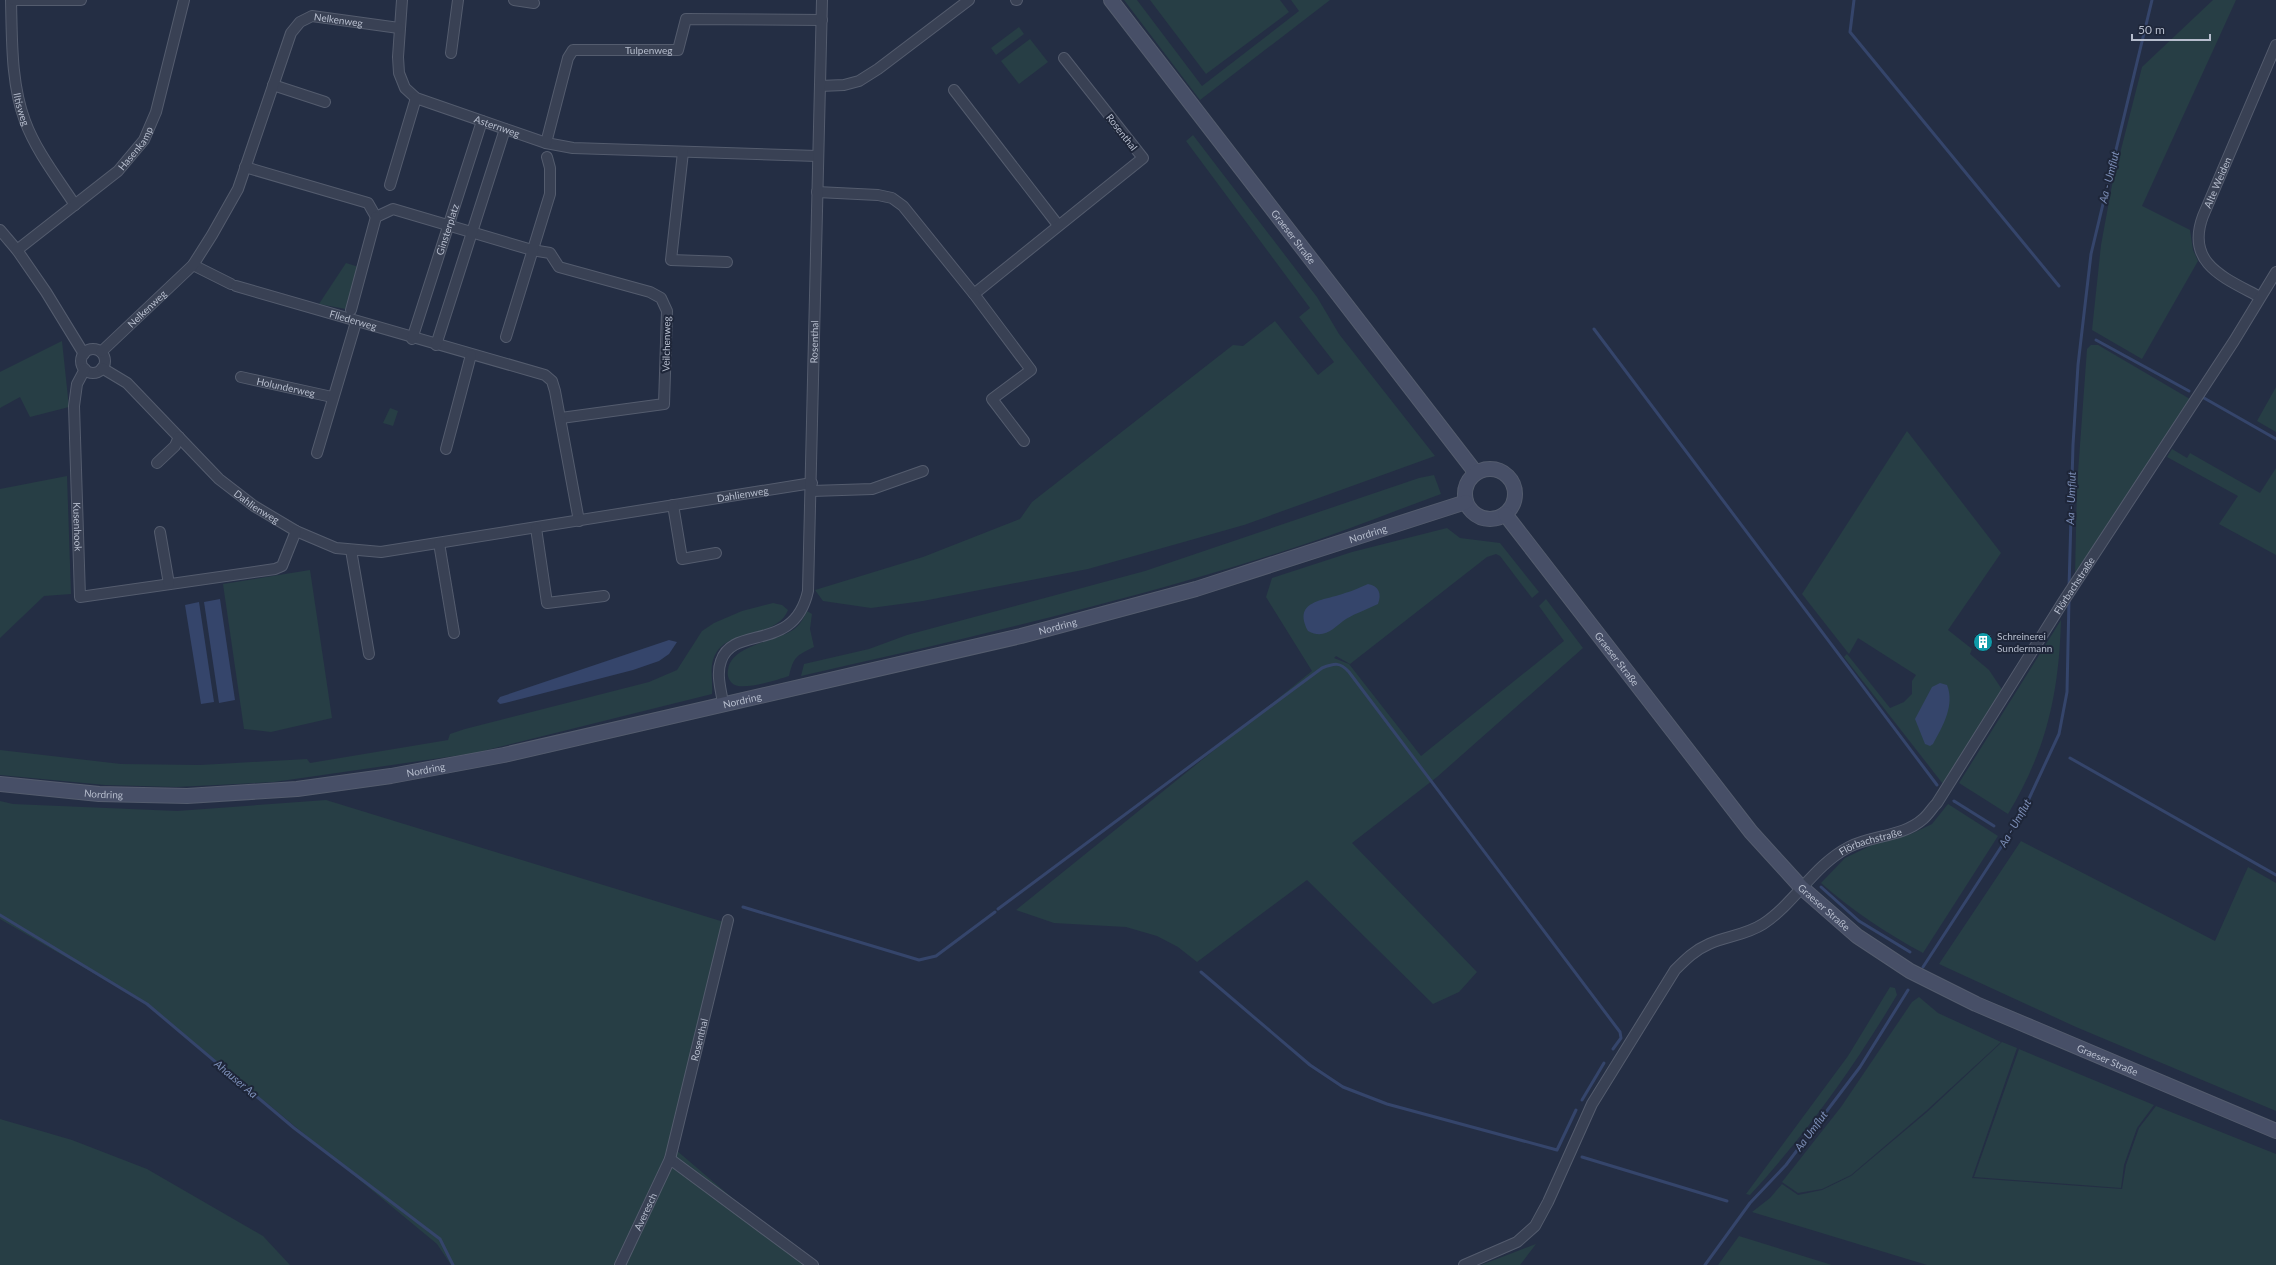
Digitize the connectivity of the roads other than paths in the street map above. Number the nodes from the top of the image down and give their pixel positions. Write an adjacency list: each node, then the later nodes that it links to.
1 (11, 0): 31 (street, Iltisweg)
2 (14, 0): 3 (street)
3 (81, 0)
4 (184, 0): 31 (street, Hasenkamp)
5 (402, 0): 13 (street, Asternweg)
6 (458, 0): 15 (street)
7 (514, 0): 11 (street)
8 (822, 0): 12 (street, Rosenthal)
9 (969, 0): 18 (street)
10 (1111, 0): 63 (main road, Graeser Straße)
11 (534, 3)
12 (822, 20): 18 (street, Rosenthal); 24 (street, Tulpenweg)
13 (399, 28): 17 (street, Nelkenweg); 20 (street, Asternweg)
14 (2276, 45): 43 (street, Alte Weiden)
15 (451, 54)
16 (1064, 58): 34 (street, Rosenthal)
17 (273, 85): 21 (street); 28 (street, Nelkenweg)
18 (820, 86): 26 (street, Rosenthal)
19 (954, 90): 34 (street)
20 (416, 98): 22 (street, Asternweg); 29 (street)
21 (325, 102)
22 (482, 121): 23 (street, Asternweg); 33 (street, Ginsterplatz)
23 (505, 129): 24 (street, Asternweg); 36 (street)
24 (546, 143): 25 (street, Asternweg)
25 (683, 152): 26 (street, Asternweg); 39 (street)
26 (817, 156): 30 (street, Rosenthal)
27 (547, 157): 38 (street)
28 (245, 167): 32 (street); 40 (street, Nelkenweg)
29 (390, 185)
30 (817, 192): 42 (street); 64 (street, Rosenthal)
31 (75, 205): 37 (street, Hasenkamp)
32 (376, 217): 33 (street); 44 (street, Fliederweg)
33 (448, 225): 36 (street, Veilchenweg); 47 (street, Ginsterplatz)
34 (1058, 225): 42 (street, Rosenthal)
35 (0, 231): 37 (street, Kusenhook)
36 (471, 232): 38 (street, Veilchenweg); 48 (street)
37 (17, 250): 50 (street, Kusenhook)
38 (532, 250): 46 (street); 56 (street, Veilchenweg)
39 (727, 262)
40 (193, 264): 45 (street, Fliederweg); 49 (street, Nelkenweg)
41 (2276, 272): 43 (street, Flörbachstraße)
42 (974, 294): 58 (street)
43 (2260, 297): 81 (street, Flörbachstraße)
44 (351, 310)
45 (356, 322): 47 (street, Fliederweg); 55 (street)
46 (506, 337)
47 (412, 338): 48 (street, Fliederweg)
48 (436, 345): 51 (street, Fliederweg)
49 (101, 352): 50 (street); 52 (street)
50 (84, 354): 53 (street, Kusenhook)
51 (471, 355): 56 (street, Fliederweg); 59 (street)
52 (102, 368): 53 (street); 57 (street, Dahlienweg)
53 (85, 369): 75 (street, Kusenhook)
54 (241, 376): 55 (street, Holunderweg)
55 (332, 397): 60 (street)
56 (561, 418): 68 (street, Fliederweg)
57 (179, 438): 61 (street); 70 (street, Dahlienweg)
58 (1024, 441)
59 (446, 449)
60 (317, 453)
61 (157, 463)
62 (923, 472): 64 (street)
63 (1476, 473): 65 (main road); 67 (main road)
64 (812, 487): 66 (street, Dahlienweg); 79 (street, Rosenthal)
65 (1466, 502): 67 (main road); 79 (main road, Nordring)
66 (673, 506): 68 (street, Dahlienweg); 74 (street)
67 (1505, 514): 81 (main road, Graeser Straße)
68 (579, 521): 69 (street, Dahlienweg)
69 (536, 528): 72 (street, Dahlienweg); 76 (street)
70 (296, 531): 73 (street, Dahlienweg); 75 (street, Kusenhook)
71 (160, 532): 75 (street)
72 (439, 543): 73 (street, Dahlienweg); 77 (street)
73 (351, 550): 78 (street)
74 (716, 553)
75 (169, 584)
76 (604, 596)
77 (454, 633)
78 (369, 654)
79 (724, 703): 80 (main road, Nordring)
80 (0, 784)
81 (1801, 887): 83 (main road, Graeser Straße); 87 (street, Flörbachstraße)
82 (728, 920): 84 (street, Rosenthal)
83 (2276, 1131)
84 (670, 1159): 85 (street, Averesch); 86 (street)
85 (620, 1265)
86 (813, 1265)
87 (1464, 1265)

